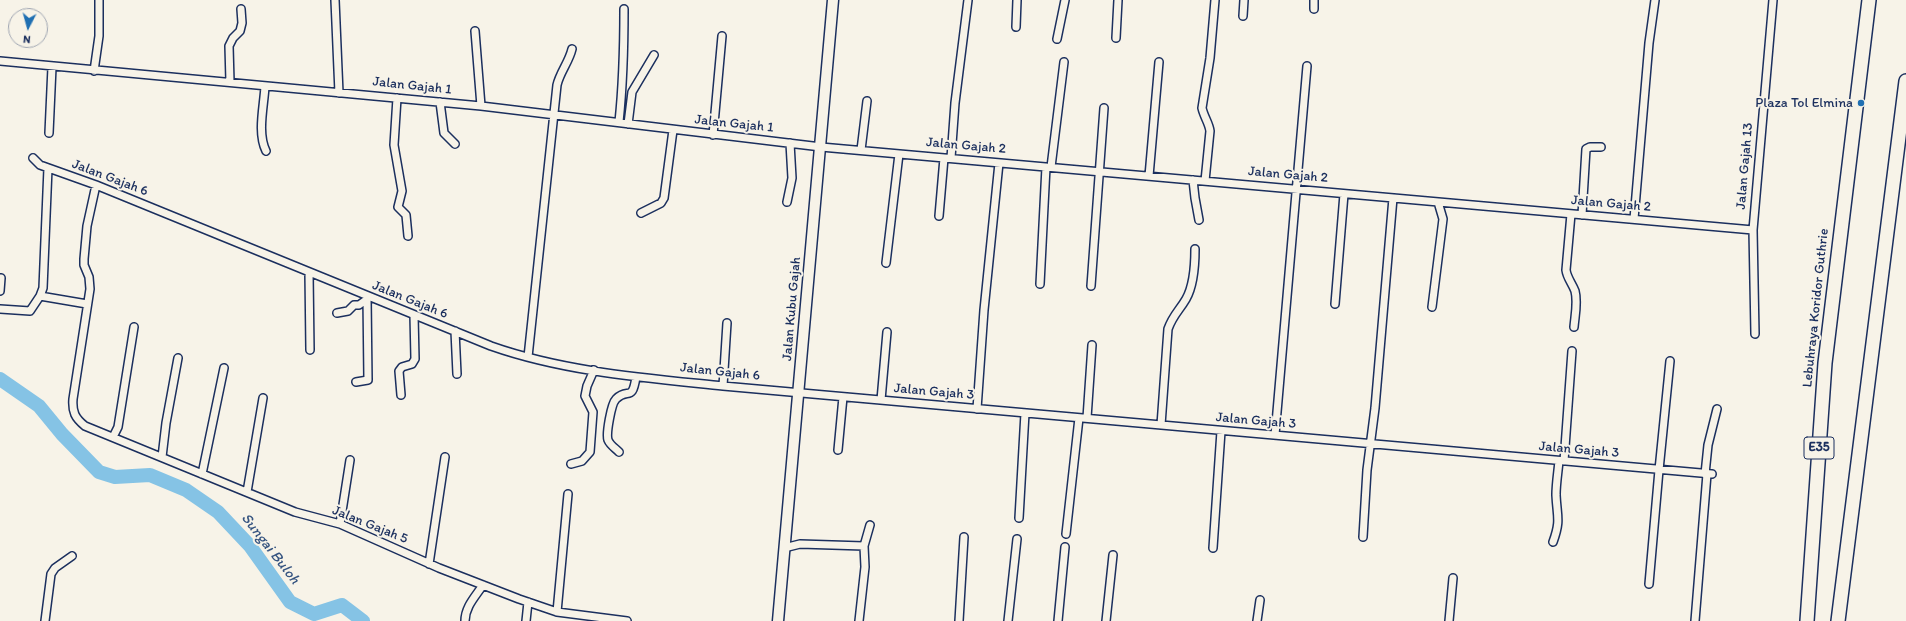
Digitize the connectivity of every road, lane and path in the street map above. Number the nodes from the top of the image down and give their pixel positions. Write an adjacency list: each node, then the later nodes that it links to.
1 (99, 0): 30 (street)
2 (335, 0): 34 (street)
3 (833, 0): 48 (street, Jalan Kubu Gajah)
4 (968, 0): 54 (street)
5 (1017, 0): 18 (street)
6 (1065, 0): 22 (street)
7 (1118, 0): 21 (street)
8 (1215, 0): 61 (street)
9 (1244, 0): 17 (street)
10 (1314, 0): 15 (street)
11 (1655, 0): 72 (street)
12 (1773, 0): 74 (street, Jalan Gajah 13)
13 (1869, 0): 170 (highway, Lebuhraya Koridor Guthrie / E35)
14 (241, 9): 32 (street)
15 (1314, 9)
16 (624, 10): 41 (street)
17 (1243, 16)
18 (1016, 27)
19 (475, 31): 38 (street)
20 (722, 36): 45 (street)
21 (1116, 38)
22 (1057, 39)
23 (572, 49): 40 (street)
24 (654, 54): 42 (street)
25 (0, 62): 29 (street, Jalan Gajah 1)
26 (1064, 62): 56 (street)
27 (1159, 62): 59 (street)
28 (1307, 66): 63 (street)
29 (52, 67): 30 (street, Jalan Gajah 1); 44 (street)
30 (94, 71): 32 (street, Jalan Gajah 1)
31 (1906, 80): 171 (highway)
32 (230, 82): 33 (street, Jalan Gajah 1)
33 (265, 86): 34 (street, Jalan Gajah 1); 51 (street)
34 (339, 92): 35 (street, Jalan Gajah 1)
35 (397, 98): 37 (street, Jalan Gajah 1); 75 (street)
36 (867, 101): 50 (street)
37 (440, 102): 38 (street, Jalan Gajah 1); 47 (street)
38 (481, 106): 40 (street, Jalan Gajah 1)
39 (1104, 108): 58 (street)
40 (554, 116): 41 (street, Jalan Gajah 1); 100 (street)
41 (619, 122): 42 (street, Jalan Gajah 1)
42 (628, 124): 43 (street, Jalan Gajah 1)
43 (673, 130): 45 (street, Jalan Gajah 1); 68 (street)
44 (49, 133)
45 (713, 135): 46 (street, Jalan Gajah 1)
46 (790, 143): 48 (street, Jalan Gajah 1); 66 (street)
47 (455, 144)
48 (821, 147): 50 (street, Jalan Gajah 2); 109 (street, Jalan Kubu Gajah)
49 (1601, 147): 70 (street)
50 (861, 150): 52 (street, Jalan Gajah 2)
51 (266, 152)
52 (899, 154): 54 (street, Jalan Gajah 2); 77 (street)
53 (33, 158): 57 (street, Jalan Gajah 6)
54 (947, 158): 55 (street, Jalan Gajah 2); 71 (street)
55 (999, 162): 56 (street, Jalan Gajah 2); 114 (street)
56 (1048, 167): 58 (street, Jalan Gajah 2); 80 (street)
57 (48, 168): 62 (street, Jalan Gajah 6); 83 (street)
58 (1099, 171): 59 (street, Jalan Gajah 2); 81 (street)
59 (1149, 176): 60 (street, Jalan Gajah 2)
60 (1194, 180): 61 (street, Jalan Gajah 2); 73 (street)
61 (1205, 181): 63 (street, Jalan Gajah 2)
62 (96, 185): 78 (street, Jalan Gajah 6); 85 (street)
63 (1296, 189): 64 (street, Jalan Gajah 2); 121 (street)
64 (1344, 194): 65 (street, Jalan Gajah 2); 86 (street)
65 (1393, 198): 67 (street, Jalan Gajah 2); 123 (street)
66 (787, 202)
67 (1438, 202): 69 (street, Jalan Gajah 2); 87 (street)
68 (641, 213)
69 (1571, 214): 70 (street, Jalan Gajah 2); 93 (street)
70 (1582, 215): 72 (street, Jalan Gajah 2)
71 (939, 216)
72 (1634, 219): 74 (street, Jalan Gajah 2)
73 (1199, 220)
74 (1753, 230): 96 (street, Jalan Gajah 13)
75 (408, 236)
76 (1195, 249): 119 (street)
77 (886, 263)
78 (309, 273): 84 (street, Jalan Gajah 6); 98 (street)
79 (1, 278): 82 (street)
80 (1040, 284)
81 (1091, 286)
82 (0, 291)
83 (40, 296): 85 (street); 88 (street)
84 (366, 298): 89 (street); 90 (street, Jalan Gajah 6); 107 (street)
85 (87, 304): 122 (street, Jalan Gajah 5)
86 (1335, 304)
87 (1432, 307)
88 (0, 309)
89 (337, 313)
90 (414, 315): 94 (street, Jalan Gajah 6); 110 (street)
91 (727, 323): 108 (street)
92 (134, 327): 122 (street)
93 (1574, 327)
94 (455, 331): 100 (street, Jalan Gajah 6); 105 (street)
95 (887, 332): 113 (street)
96 (1755, 334)
97 (1092, 345): 118 (street)
98 (310, 350)
99 (1572, 351): 129 (street)
100 (528, 357): 104 (street, Jalan Gajah 6)
101 (178, 358): 126 (street)
102 (1670, 361): 131 (street)
103 (224, 368): 132 (street)
104 (594, 370): 106 (street, Jalan Gajah 6); 130 (street)
105 (456, 374)
106 (636, 377): 108 (street, Jalan Gajah 6); 125 (street)
107 (356, 382)
108 (724, 386): 109 (street, Jalan Gajah 6)
109 (798, 393): 111 (street, Jalan Gajah 3); 146 (street, Jalan Kubu Gajah)
110 (401, 395)
111 (844, 397): 113 (street, Jalan Gajah 3); 124 (street)
112 (263, 398): 134 (street)
113 (881, 400): 114 (street, Jalan Gajah 3)
114 (977, 409): 116 (street, Jalan Gajah 3)
115 (1718, 409): 133 (street)
116 (1025, 413): 117 (street, Jalan Gajah 3); 136 (street)
117 (1079, 418): 118 (street, Jalan Gajah 3); 139 (street)
118 (1087, 418): 119 (street, Jalan Gajah 3)
119 (1161, 425): 120 (street, Jalan Gajah 3)
120 (1222, 430): 121 (street, Jalan Gajah 3); 147 (street)
121 (1275, 435): 123 (street, Jalan Gajah 3)
122 (113, 437): 126 (street, Jalan Gajah 5)
123 (1370, 444): 129 (street, Jalan Gajah 3); 141 (street)
124 (838, 450)
125 (618, 452)
126 (162, 457): 132 (street, Jalan Gajah 5)
127 (445, 457): 150 (street)
128 (350, 460): 137 (street)
129 (1561, 461): 131 (street, Jalan Gajah 3); 143 (street)
130 (570, 464)
131 (1658, 470): 133 (street, Jalan Gajah 3); 152 (street)
132 (202, 474): 134 (street, Jalan Gajah 5)
133 (1708, 474): 169 (street)
134 (247, 492): 137 (street, Jalan Gajah 5)
135 (568, 494): 156 (street)
136 (1019, 518)
137 (340, 524): 150 (street, Jalan Gajah 5)
138 (870, 525): 144 (street)
139 (1066, 534)
140 (964, 537): 163 (street)
141 (1363, 537)
142 (1017, 539): 164 (street)
143 (1553, 542)
144 (864, 546): 146 (street); 162 (street)
145 (1065, 547): 165 (street)
146 (784, 548): 161 (street, Jalan Kubu Gajah)
147 (1213, 548)
148 (72, 556): 157 (street)
149 (1113, 556): 166 (street)
150 (429, 564): 153 (street, Jalan Gajah 5)
151 (1453, 578): 168 (street)
152 (1649, 584)
153 (483, 585): 155 (street, Jalan Gajah 5); 158 (street)
154 (1260, 600): 167 (street)
155 (528, 602): 156 (street, Jalan Gajah 5); 159 (street)
156 (557, 612): 160 (street, Jalan Gajah 5)
157 (44, 621)
158 (465, 621)
159 (526, 621)
160 (627, 621)
161 (778, 621)
162 (859, 621)
163 (959, 621)
164 (1008, 621)
165 (1058, 621)
166 (1106, 621)
167 (1257, 621)
168 (1449, 621)
169 (1695, 621)
170 (1807, 621)
171 (1838, 621)

